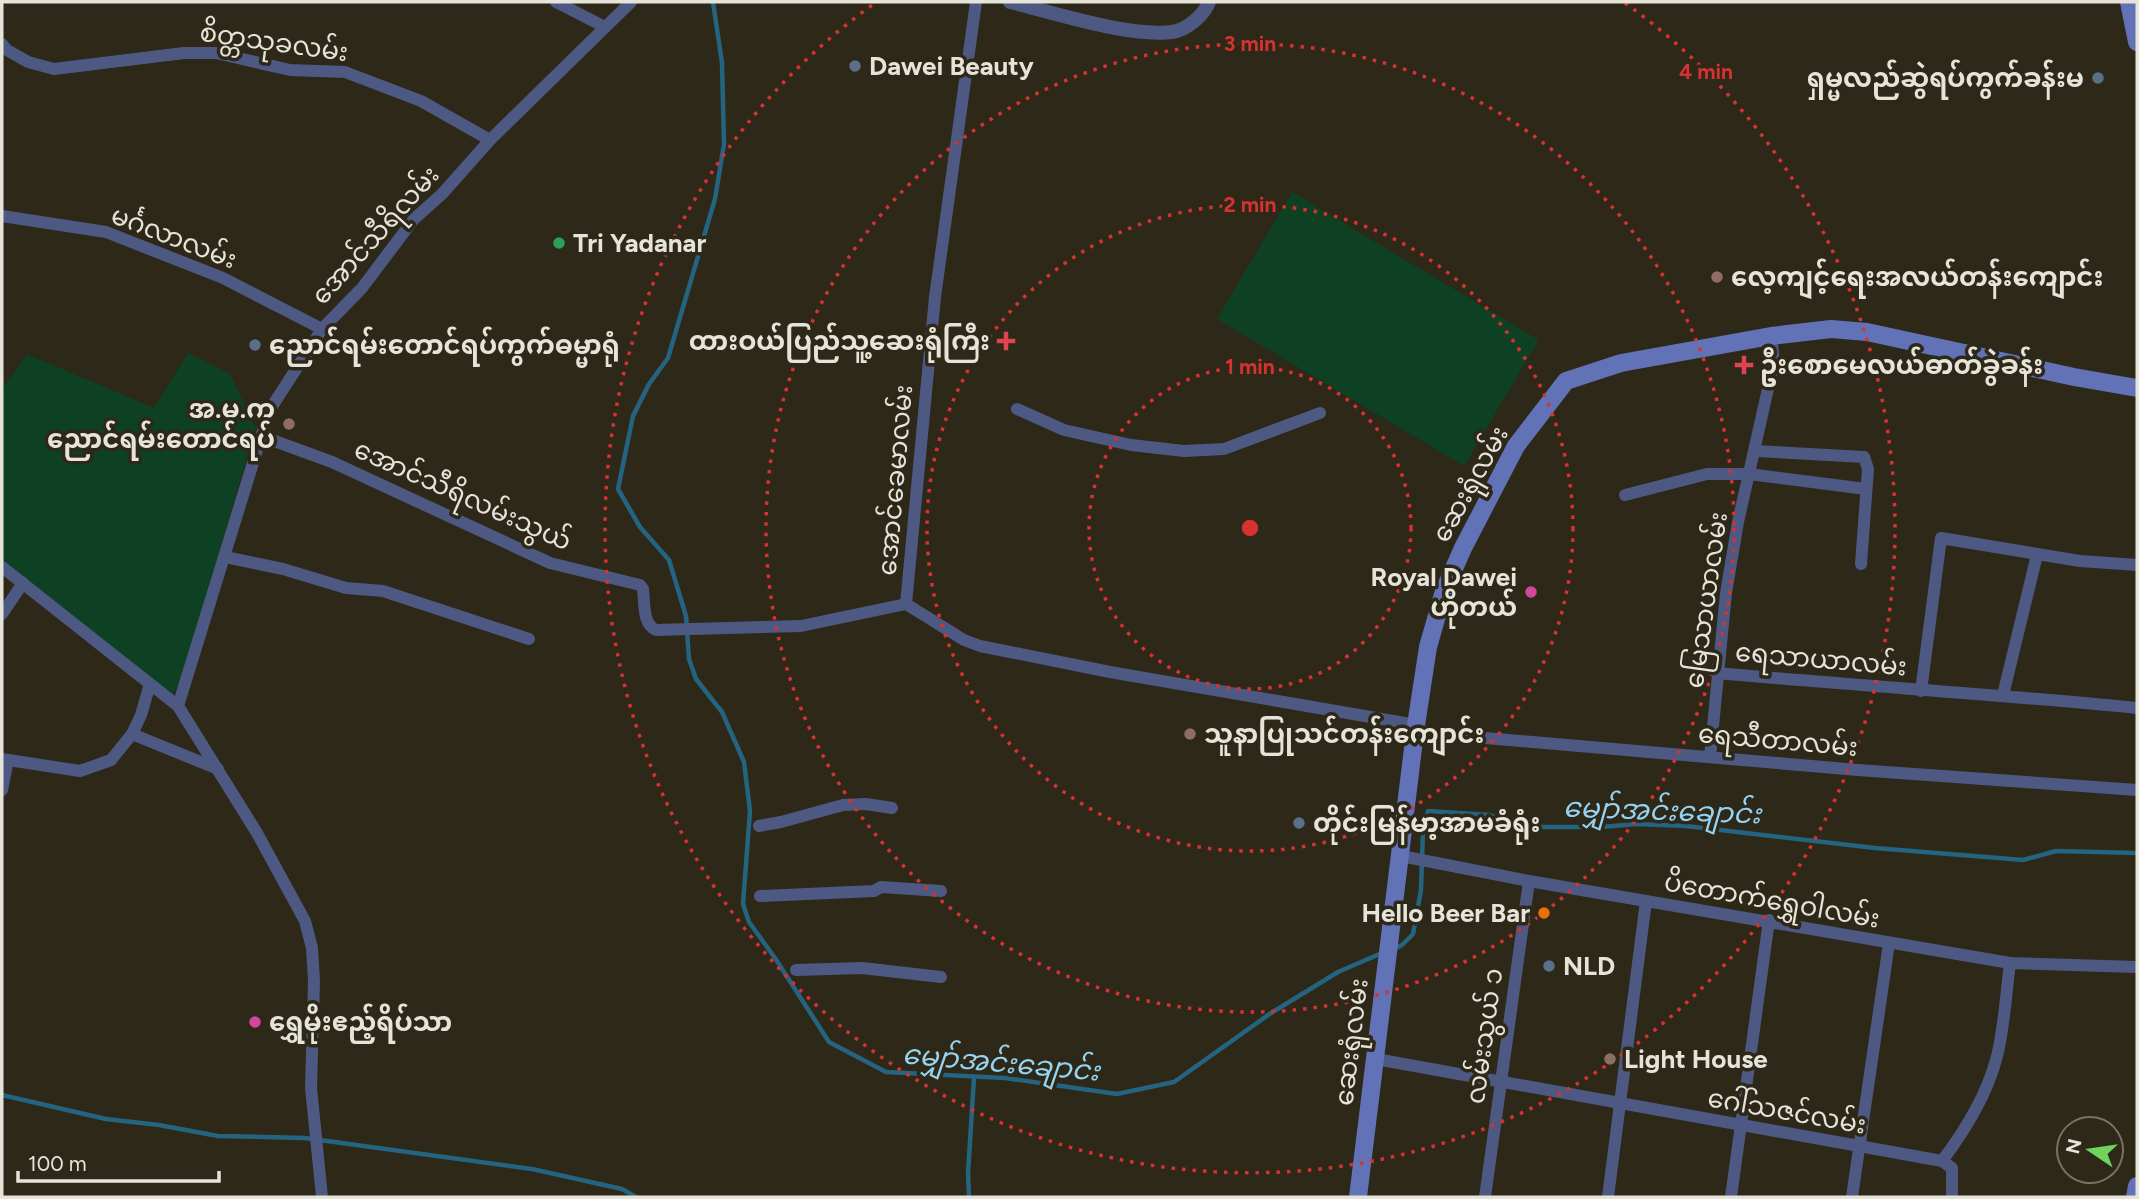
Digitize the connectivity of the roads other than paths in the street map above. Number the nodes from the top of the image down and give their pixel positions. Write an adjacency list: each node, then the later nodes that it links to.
1 (556, 2): 7 (street)
2 (631, 2): 7 (street, အောင်သီရိလမ်း)
3 (976, 2): 28 (street, အောင်ခေမာလမ်း)
4 (1010, 2): 5 (street)
5 (1209, 2)
6 (2129, 2): 8 (main road)
7 (605, 27): 10 (street, အောင်သီရိလမ်း)
8 (2137, 42)
9 (2, 44): 10 (street, စိတ္တသုခလမ်း)
10 (490, 140): 12 (street, အောင်သီရိလမ်း)
11 (2, 216): 12 (street, မင်္ဂလာလမ်း)
12 (321, 329): 17 (street, အောင်သီရိလမ်း)
13 (1771, 336): 14 (main road, ဆေးရုံလမ်း); 18 (street, မြေသာယာလမ်း); 37 (main road, ဆေးရုံလမ်း)
14 (2137, 388)
15 (1017, 409): 16 (street)
16 (1320, 413)
17 (261, 436): 23 (street, အောင်သီရိလမ်း); 28 (street, အောင်သီရိလမ်းသွယ်)
18 (1756, 451): 19 (street, မြေသာယာလမ်း); 20 (street)
19 (1749, 474): 20 (street); 21 (street); 31 (street, မြေသာယာလမ်း)
20 (1866, 489): 24 (street)
21 (1625, 495)
22 (2037, 555): 25 (street, ရေသာယာလမ်း); 33 (street, ရေသာယာလမ်း); 34 (street)
23 (225, 556): 30 (street); 35 (street, အောင်သီရိလမ်း)
24 (1861, 565)
25 (2137, 565)
26 (2, 567): 27 (street)
27 (23, 583): 29 (street); 32 (street)
28 (906, 604): 37 (street, အောင်ခေမာလမ်း)
29 (2, 614)
30 (529, 639)
31 (1717, 673): 33 (street, ရေသာယာလမ်း); 39 (street, မြေသာယာလမ်း)
32 (150, 684): 35 (street); 38 (street)
33 (1921, 691): 34 (street, ရေသာယာလမ်း)
34 (2003, 695): 36 (street, ရေသာယာလမ်း)
35 (178, 706): 41 (street)
36 (2137, 708)
37 (1415, 732): 39 (street, ရေသီတာလမ်း); 46 (main road, ဆေးရုံလမ်း)
38 (132, 734): 40 (street); 41 (street)
39 (1710, 757): 43 (street, ရေသီတာလမ်း)
40 (5, 760): 42 (street)
41 (218, 769): 64 (street)
42 (2, 790)
43 (2137, 790)
44 (892, 808): 45 (street)
45 (760, 826)
46 (1401, 856): 47 (street, ပိတောက်ရွှေဝါလမ်း); 57 (main road, ဆေးရုံလမ်း)
47 (1529, 881): 50 (street, ပိတောက်ရွှေဝါလမ်း); 58 (street, လမ်းသွယ် ၁)
48 (941, 891): 49 (street)
49 (760, 896)
50 (1646, 901): 51 (street, ပိတောက်ရွှေဝါလမ်း); 59 (street)
51 (1769, 920): 52 (street, ပိတောက်ရွှေဝါလမ်း); 60 (street)
52 (1889, 943): 53 (street, ပိတောက်ရွှေဝါလမ်း); 61 (street)
53 (2010, 962): 54 (street, ပိတောက်ရွှေဝါလမ်း); 62 (street)
54 (2137, 967)
55 (796, 970): 56 (street)
56 (941, 977)
57 (1376, 1059): 58 (street, ဂေါ်သဇင်လမ်း); 65 (main road, ဆေးရုံလမ်း)
58 (1501, 1082): 59 (street, ဂေါ်သဇင်လမ်း); 66 (street, လမ်းသွယ် ၁)
59 (1622, 1104): 60 (street, ဂေါ်သဇင်လမ်း); 67 (street)
60 (1741, 1126): 61 (street, ဂေါ်သဇင်လမ်း); 68 (street)
61 (1859, 1148): 62 (street, ဂေါ်သဇင်လမ်း); 69 (street)
62 (1942, 1161): 70 (street)
63 (2137, 1186): 71 (main road)
64 (322, 1197)
65 (1358, 1197)
66 (1485, 1197)
67 (1608, 1197)
68 (1731, 1197)
69 (1852, 1197)
70 (1952, 1197)
71 (2135, 1197)

